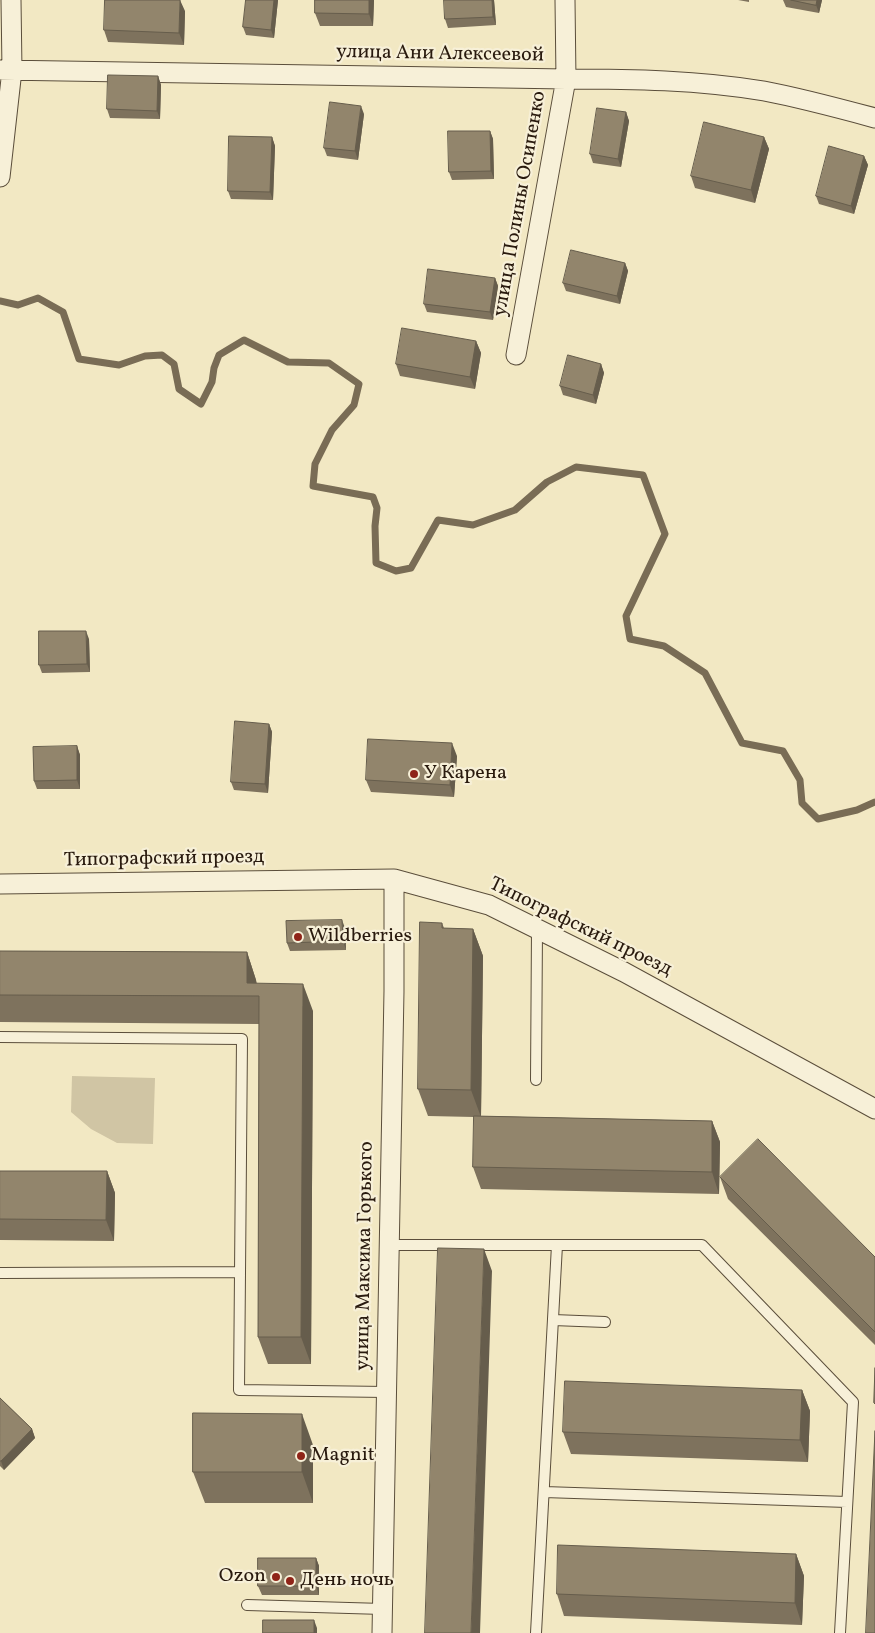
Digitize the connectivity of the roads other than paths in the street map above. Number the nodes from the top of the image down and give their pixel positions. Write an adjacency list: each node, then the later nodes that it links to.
1 (12, 0): 3 (street)
2 (565, 0): 4 (street, улица Полины Осипенко)
3 (6, 70): 4 (street, улица Ани Алексеевой); 6 (street)
4 (566, 79): 5 (street, улица Ани Алексеевой); 7 (street, улица Полины Осипенко)
5 (875, 118)
6 (0, 177)
7 (516, 355)
8 (394, 880): 9 (street, Типографский проезд); 10 (street, Типографский проезд); 14 (street, улица Максима Горького)
9 (0, 884)
10 (537, 929): 12 (lane); 13 (street, Типографский проезд)
11 (0, 1036): 16 (lane)
12 (536, 1080)
13 (875, 1109)
14 (388, 1245): 15 (lane); 20 (street, улица Максима Горького)
15 (557, 1245): 18 (lane); 22 (lane)
16 (240, 1272): 17 (lane); 20 (lane)
17 (0, 1273)
18 (553, 1320): 19 (lane); 21 (lane)
19 (605, 1322)
20 (386, 1392): 24 (street, улица Максима Горького)
21 (544, 1492): 22 (lane); 26 (lane)
22 (848, 1502): 27 (lane)
23 (247, 1605): 24 (lane)
24 (383, 1609): 25 (street, улица Максима Горького)
25 (382, 1633)
26 (536, 1633)
27 (840, 1633)

